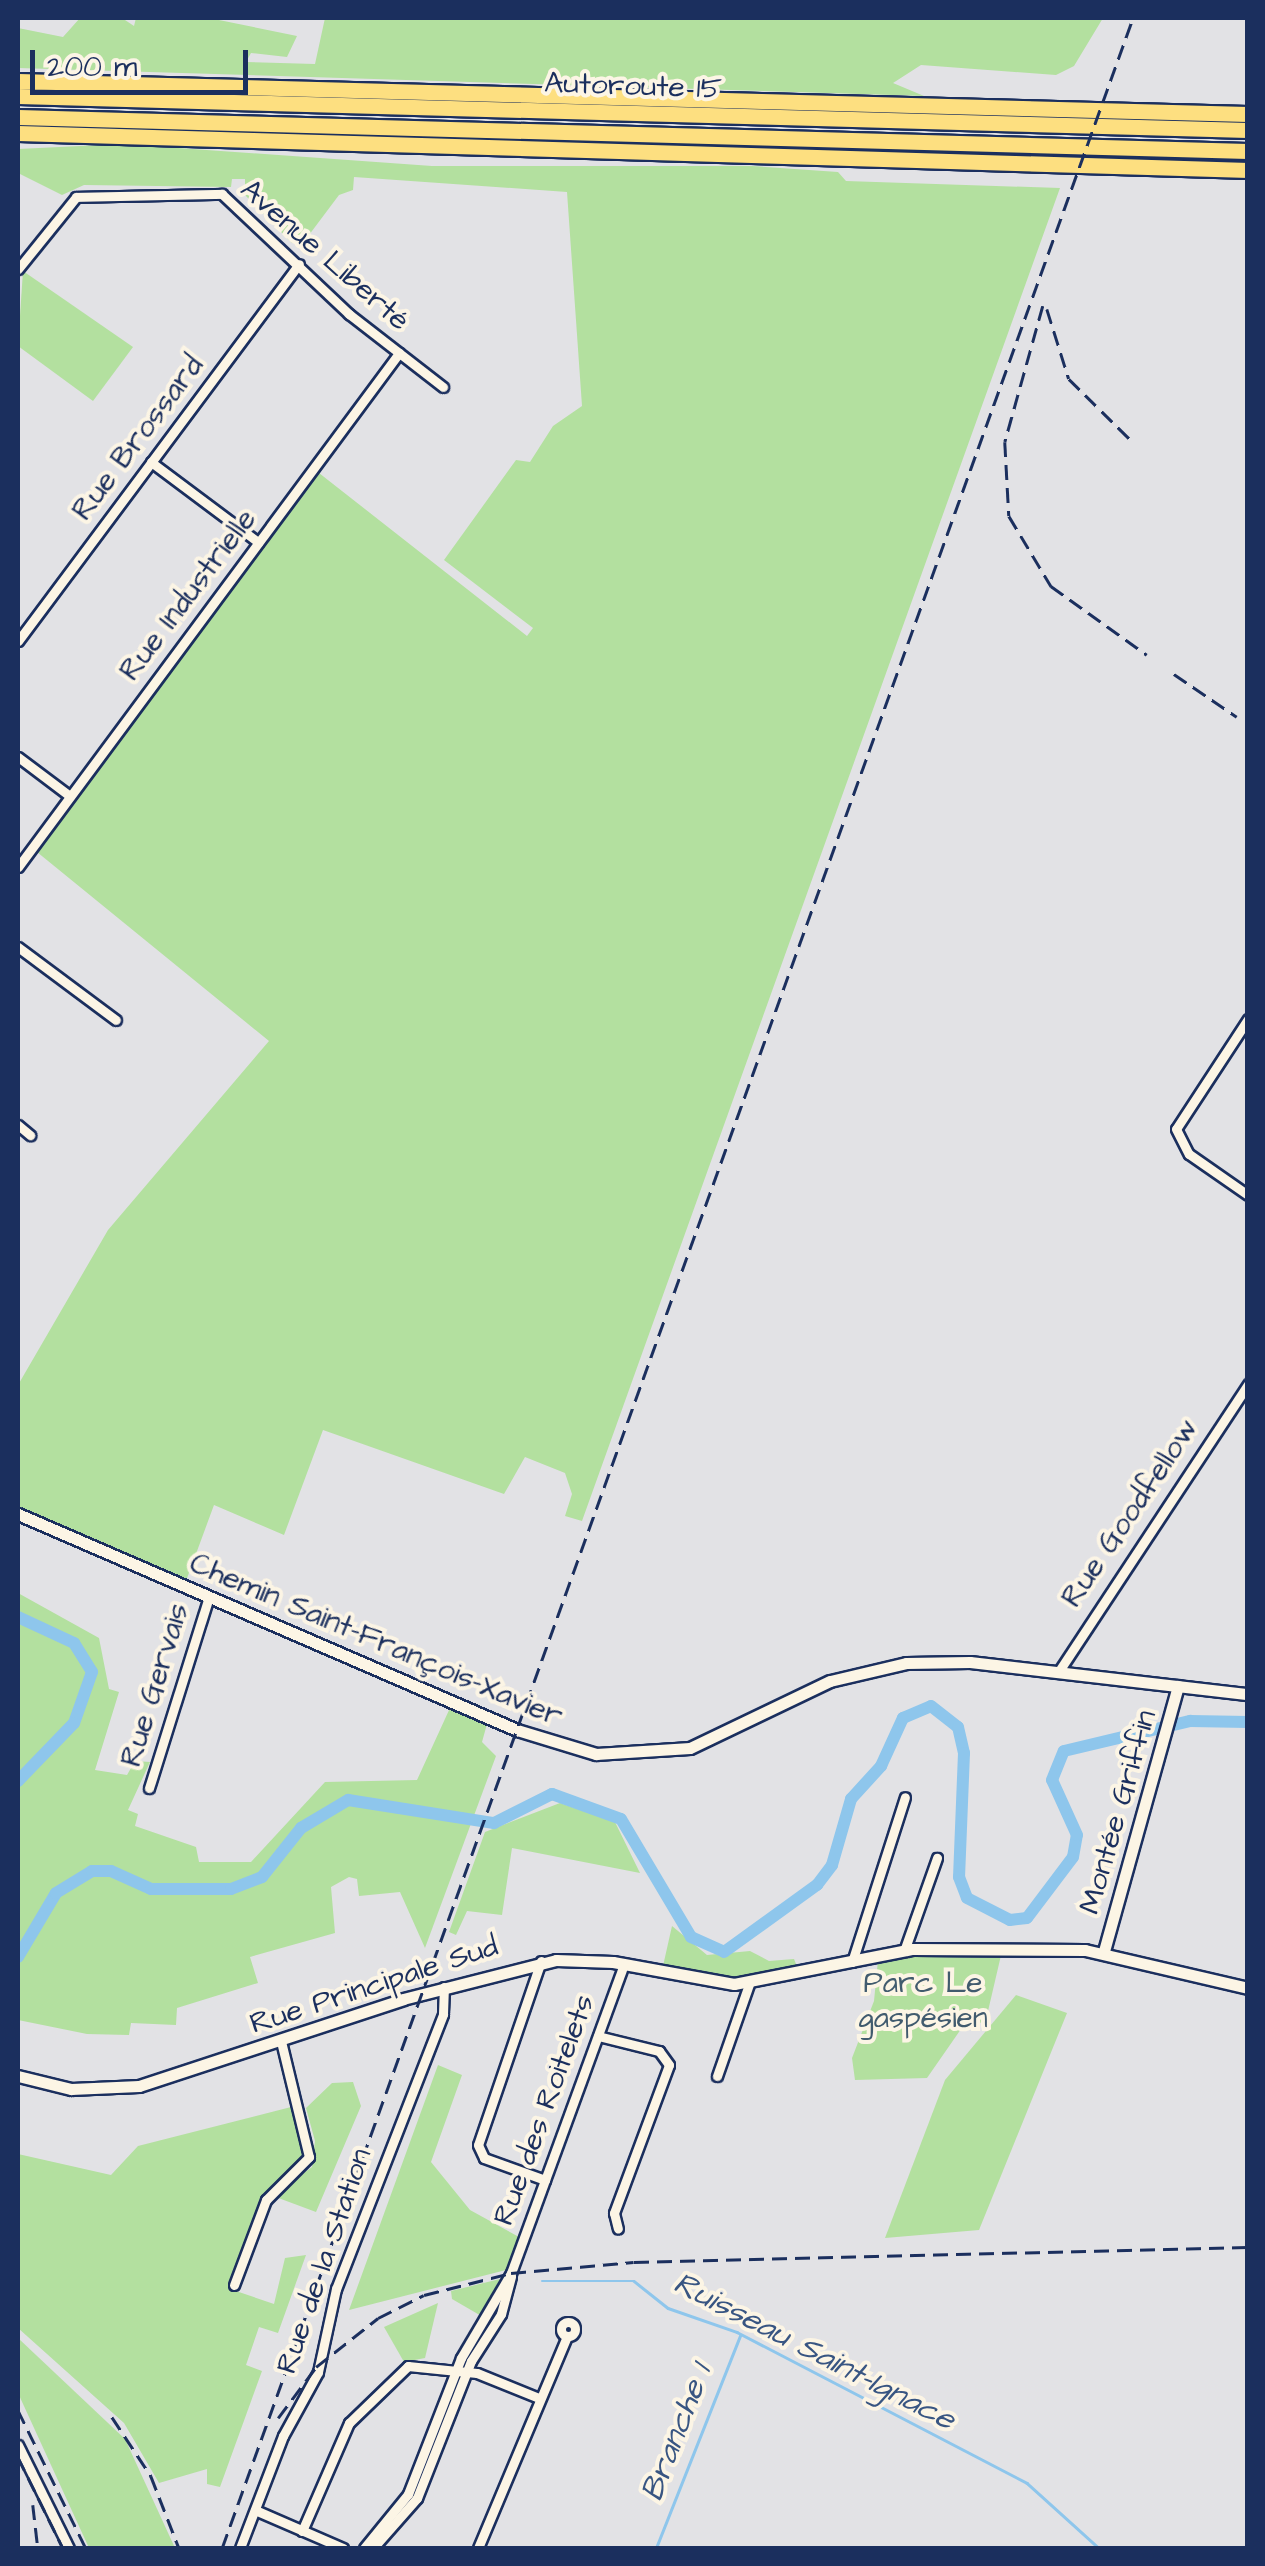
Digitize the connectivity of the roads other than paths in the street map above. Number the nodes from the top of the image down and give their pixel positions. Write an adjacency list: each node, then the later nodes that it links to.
1 (18, 78): 4 (highway)
2 (18, 96): 7 (highway, Autoroute 15)
3 (1248, 105): 4 (highway)
4 (1194, 110): 5 (highway)
5 (1248, 114)
6 (18, 118): 9 (highway, Autoroute 15)
7 (1248, 130)
8 (18, 136): 11 (highway)
9 (670, 136): 10 (highway, Autoroute 15); 11 (highway)
10 (1248, 151)
11 (750, 156): 12 (highway)
12 (1248, 170)
13 (299, 264): 14 (street, Avenue Liberté); 15 (street, Avenue Liberté); 17 (street, Rue Brossard)
14 (18, 269)
15 (399, 353): 16 (street, Avenue Liberté); 18 (street, Rue Industrielle)
16 (443, 387)
17 (151, 462): 18 (street); 19 (street, Rue Brossard)
18 (258, 542): 21 (street, Rue Industrielle)
19 (18, 641)
20 (18, 756): 21 (street)
21 (70, 796): 22 (street, Rue Industrielle)
22 (18, 867)
23 (18, 947): 25 (street)
24 (1248, 1019): 28 (street)
25 (116, 1020)
26 (18, 1125): 27 (street)
27 (30, 1134)
28 (1248, 1195)
29 (1248, 1384): 32 (street, Rue Goodfellow)
30 (18, 1514): 31 (street, Chemin Saint-François-Xavier)
31 (209, 1596): 32 (street, Chemin Saint-François-Xavier); 35 (street, Rue Gervais)
32 (1059, 1671): 33 (street, Chemin Saint-François-Xavier)
33 (1178, 1686): 34 (street, Chemin Saint-François-Xavier); 39 (street, Montée Griffin)
34 (1248, 1694)
35 (149, 1788)
36 (904, 1797): 41 (street)
37 (937, 1858): 38 (street)
38 (904, 1950): 39 (street); 41 (street)
39 (1104, 1952): 45 (street)
40 (541, 1962): 42 (street, Rue Principale Sud); 44 (street, Rue Principale Sud); 50 (street)
41 (852, 1962): 43 (street)
42 (624, 1964): 43 (street, Rue Principale Sud); 46 (street, Rue des Roitelets)
43 (749, 1984): 49 (street)
44 (444, 1987): 47 (street, Rue Principale Sud); 58 (street, Rue de la Station)
45 (1248, 1988)
46 (598, 2036): 50 (street, Rue des Roitelets); 51 (street)
47 (281, 2040): 48 (street, Rue Principale Sud); 52 (street)
48 (18, 2076)
49 (716, 2076)
50 (545, 2180): 54 (street, Rue des Roitelets)
51 (618, 2229)
52 (234, 2286)
53 (566, 2336): 55 (street)
54 (462, 2371): 55 (street); 57 (street, Rue des Roitelets); 59 (street)
55 (539, 2398): 65 (street)
56 (18, 2445): 60 (street)
57 (415, 2490): 63 (street, Rue des Roitelets); 64 (street, Rue des Roitelets)
58 (255, 2510): 59 (street); 61 (street, Rue de la Station)
59 (302, 2530): 62 (street)
60 (69, 2548)
61 (240, 2548)
62 (343, 2548)
63 (364, 2548)
64 (373, 2548)
65 (478, 2548)

